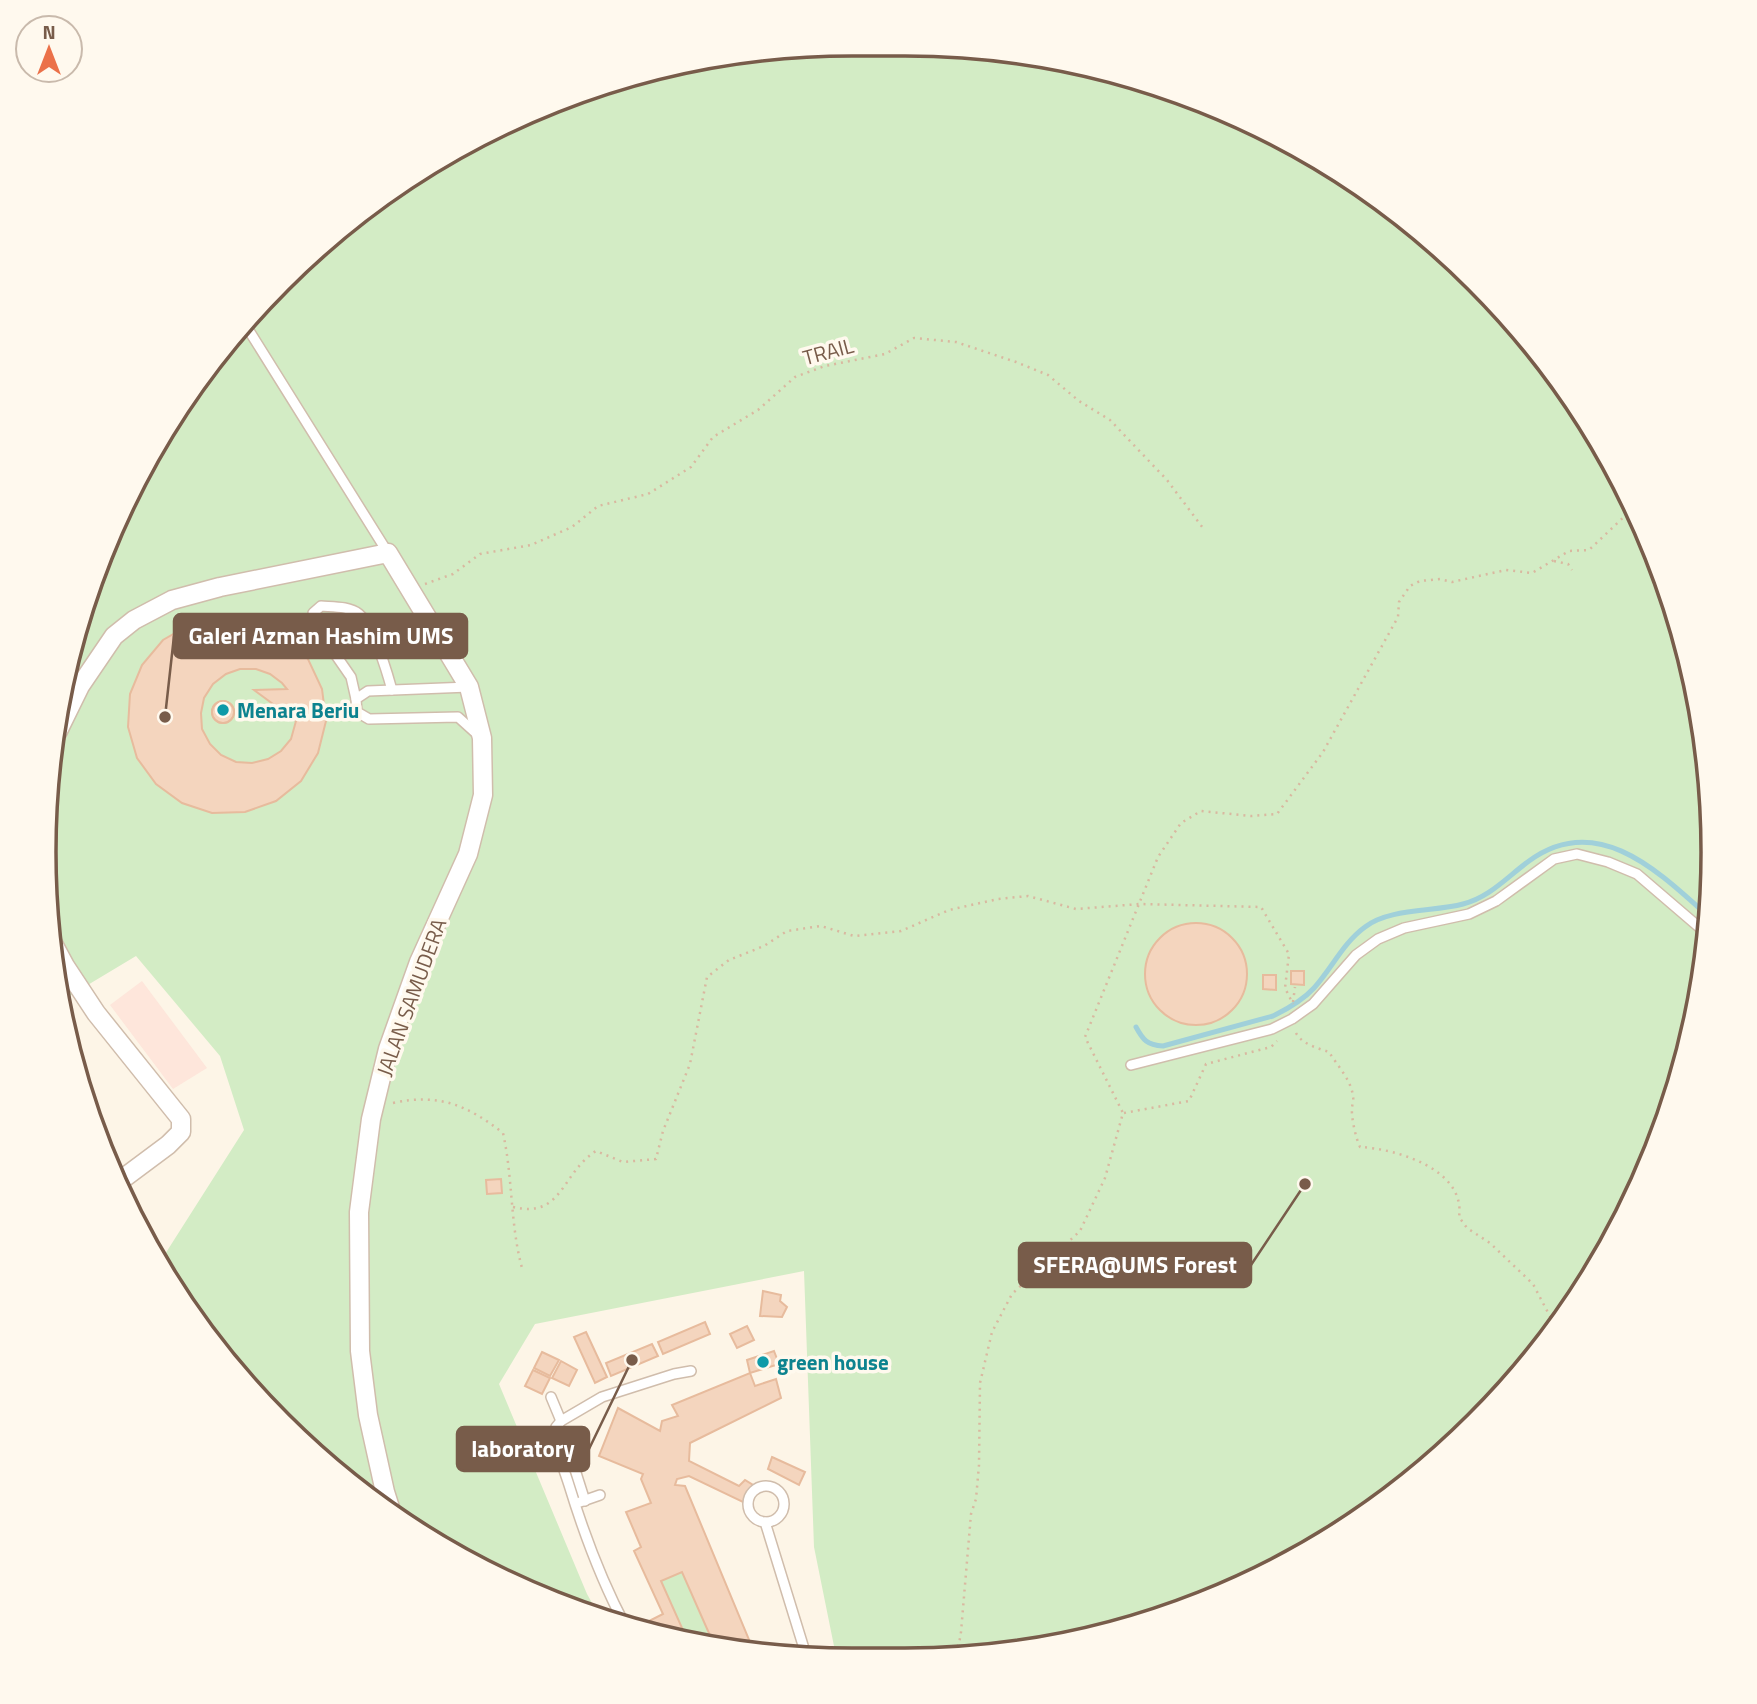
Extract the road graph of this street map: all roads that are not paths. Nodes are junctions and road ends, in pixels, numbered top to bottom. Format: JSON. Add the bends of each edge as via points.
{"nodes":[{"id":1,"x":250,"y":332,"type":"edge"},
{"id":2,"x":388,"y":552,"type":"junction"},
{"id":3,"x":469,"y":687,"type":"junction"},
{"id":4,"x":392,"y":690,"type":"junction"},
{"id":5,"x":356,"y":699,"type":"junction"},
{"id":6,"x":69,"y":708,"type":"edge"},
{"id":7,"x":482,"y":738,"type":"junction"},
{"id":8,"x":1697,"y":925,"type":"edge"},
{"id":9,"x":64,"y":965,"type":"edge"},
{"id":10,"x":1131,"y":1065,"type":"dead end"},
{"id":11,"x":126,"y":1177,"type":"edge"},
{"id":12,"x":691,"y":1371,"type":"dead end"},
{"id":13,"x":551,"y":1397,"type":"dead end"},
{"id":14,"x":561,"y":1421,"type":"junction"},
{"id":15,"x":600,"y":1495,"type":"dead end"},
{"id":16,"x":387,"y":1498,"type":"edge"},
{"id":17,"x":580,"y":1502,"type":"junction"},
{"id":18,"x":765,"y":1522,"type":"junction"},
{"id":19,"x":618,"y":1613,"type":"edge"},
{"id":20,"x":803,"y":1646,"type":"edge"}],
"edges":[{"from":1,"to":2,"type":"lane"},
{"from":2,"to":3,"type":"street","name":"JALAN SAMUDERA"},
{"from":2,"to":6,"type":"street","via":[[172,600],[114,636]]},
{"from":3,"to":4,"type":"lane"},
{"from":3,"to":7,"type":"street","name":"JALAN SAMUDERA"},
{"from":4,"to":5,"type":"lane","via":[[368,691]]},
{"from":4,"to":5,"type":"lane","via":[[380,649],[360,614],[321,606],[313,613],[315,625],[351,677]]},
{"from":5,"to":7,"type":"lane","via":[[357,712],[369,719],[458,717]]},
{"from":7,"to":16,"type":"street","name":"JALAN SAMUDERA","via":[[483,795],[468,853],[419,962],[388,1049],[371,1119],[359,1212],[360,1351],[368,1415]]},
{"from":8,"to":10,"type":"lane","via":[[1637,874],[1577,854],[1554,859],[1496,901],[1469,914],[1404,928],[1378,939],[1356,955],[1313,1004],[1272,1029]]},
{"from":9,"to":11,"type":"street","via":[[96,1013],[181,1119],[181,1132]]},
{"from":12,"to":14,"type":"lane","via":[[602,1396]]},
{"from":13,"to":14,"type":"lane"},
{"from":14,"to":17,"type":"lane","via":[[555,1433],[570,1457]]},
{"from":15,"to":17,"type":"lane"},
{"from":17,"to":19,"type":"lane","via":[[592,1556]]},
{"from":18,"to":18,"type":"lane","via":[[754,1518],[747,1507],[754,1490],[766,1486],[781,1495],[783,1507],[777,1518]]},
{"from":18,"to":20,"type":"lane"}]}
